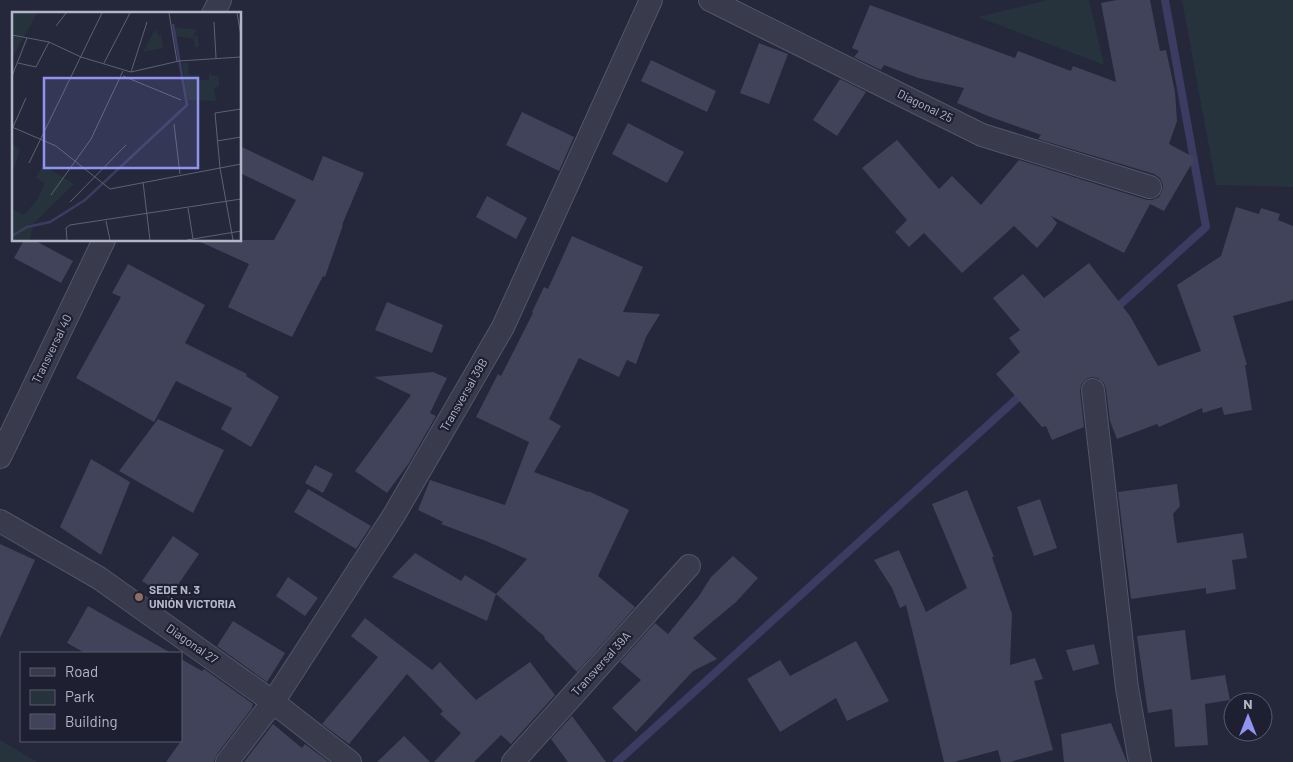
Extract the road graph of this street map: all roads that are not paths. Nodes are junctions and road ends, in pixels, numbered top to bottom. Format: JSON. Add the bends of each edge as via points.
{"nodes":[{"id":1,"x":220,"y":0,"type":"edge"},
{"id":2,"x":651,"y":0,"type":"edge"},
{"id":3,"x":710,"y":0,"type":"edge"},
{"id":4,"x":214,"y":12,"type":"edge"},
{"id":5,"x":1150,"y":187,"type":"dead end"},
{"id":6,"x":104,"y":241,"type":"edge"},
{"id":7,"x":1094,"y":390,"type":"dead end"},
{"id":8,"x":0,"y":457,"type":"edge"},
{"id":9,"x":0,"y":521,"type":"edge"},
{"id":10,"x":689,"y":566,"type":"dead end"},
{"id":11,"x":273,"y":702,"type":"junction"},
{"id":12,"x":227,"y":762,"type":"edge"},
{"id":13,"x":350,"y":762,"type":"edge"},
{"id":14,"x":513,"y":762,"type":"edge"},
{"id":15,"x":1140,"y":762,"type":"edge"}],
"edges":[{"from":1,"to":4,"type":"street"},
{"from":2,"to":11,"type":"street","name":"Transversal 39B","via":[[503,327],[394,515]]},
{"from":3,"to":5,"type":"street","name":"Diagonal 25","via":[[982,135]]},
{"from":6,"to":8,"type":"street","name":"Transversal 40"},
{"from":7,"to":15,"type":"street","via":[[1127,688]]},
{"from":9,"to":11,"type":"street","name":"Diagonal 27","via":[[99,578]]},
{"from":10,"to":14,"type":"street","name":"Transversal 39A"},
{"from":11,"to":12,"type":"street","name":"Transversal 39B"},
{"from":11,"to":13,"type":"street","name":"Diagonal 27"}]}
